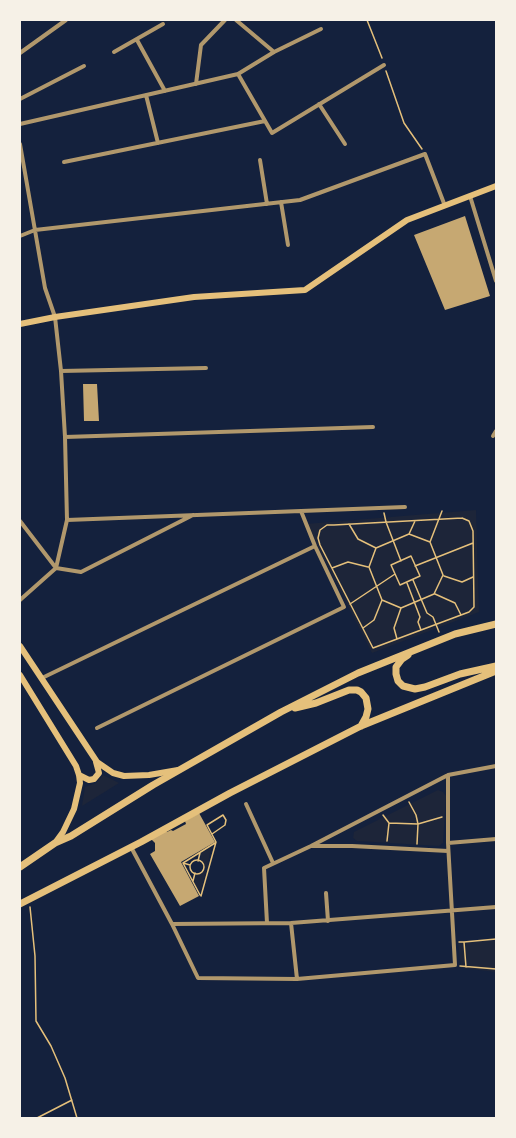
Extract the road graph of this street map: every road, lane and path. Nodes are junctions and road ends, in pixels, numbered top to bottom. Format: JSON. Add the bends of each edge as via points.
{"nodes":[{"id":1,"x":66,"y":20,"type":"edge"},
{"id":2,"x":225,"y":20,"type":"edge"},
{"id":3,"x":236,"y":20,"type":"edge"},
{"id":4,"x":367,"y":20,"type":"edge"},
{"id":5,"x":163,"y":24,"type":"dead end"},
{"id":6,"x":321,"y":29,"type":"dead end"},
{"id":7,"x":137,"y":40,"type":"junction"},
{"id":8,"x":114,"y":52,"type":"dead end"},
{"id":9,"x":274,"y":52,"type":"junction"},
{"id":10,"x":20,"y":53,"type":"edge"},
{"id":11,"x":384,"y":65,"type":"junction"},
{"id":12,"x":84,"y":66,"type":"dead end"},
{"id":13,"x":238,"y":74,"type":"junction"},
{"id":14,"x":196,"y":84,"type":"junction"},
{"id":15,"x":165,"y":91,"type":"junction"},
{"id":16,"x":146,"y":95,"type":"junction"},
{"id":17,"x":20,"y":99,"type":"edge"},
{"id":18,"x":319,"y":104,"type":"junction"},
{"id":19,"x":265,"y":121,"type":"junction"},
{"id":20,"x":20,"y":124,"type":"edge"},
{"id":21,"x":158,"y":143,"type":"junction"},
{"id":22,"x":20,"y":144,"type":"edge"},
{"id":23,"x":345,"y":144,"type":"dead end"},
{"id":24,"x":21,"y":150,"type":"edge"},
{"id":25,"x":425,"y":154,"type":"junction"},
{"id":26,"x":260,"y":160,"type":"dead end"},
{"id":27,"x":64,"y":162,"type":"dead end"},
{"id":28,"x":496,"y":186,"type":"edge"},
{"id":29,"x":470,"y":196,"type":"junction"},
{"id":30,"x":281,"y":202,"type":"junction"},
{"id":31,"x":267,"y":204,"type":"junction"},
{"id":32,"x":445,"y":206,"type":"junction"},
{"id":33,"x":35,"y":230,"type":"junction"},
{"id":34,"x":20,"y":236,"type":"edge"},
{"id":35,"x":288,"y":246,"type":"dead end"},
{"id":36,"x":496,"y":281,"type":"edge"},
{"id":37,"x":55,"y":317,"type":"junction"},
{"id":38,"x":20,"y":324,"type":"edge"},
{"id":39,"x":206,"y":368,"type":"dead end"},
{"id":40,"x":61,"y":370,"type":"junction"},
{"id":41,"x":373,"y":427,"type":"dead end"},
{"id":42,"x":496,"y":431,"type":"edge"},
{"id":43,"x":494,"y":436,"type":"dead end"},
{"id":44,"x":65,"y":437,"type":"junction"},
{"id":45,"x":405,"y":507,"type":"dead end"},
{"id":46,"x":384,"y":508,"type":"junction"},
{"id":47,"x":301,"y":511,"type":"junction"},
{"id":48,"x":442,"y":511,"type":"dead end"},
{"id":49,"x":194,"y":515,"type":"junction"},
{"id":50,"x":439,"y":519,"type":"junction"},
{"id":51,"x":67,"y":520,"type":"junction"},
{"id":52,"x":415,"y":520,"type":"junction"},
{"id":53,"x":20,"y":521,"type":"edge"},
{"id":54,"x":386,"y":522,"type":"junction"},
{"id":55,"x":349,"y":524,"type":"junction"},
{"id":56,"x":409,"y":534,"type":"junction"},
{"id":57,"x":393,"y":541,"type":"junction"},
{"id":58,"x":430,"y":542,"type":"junction"},
{"id":59,"x":473,"y":542,"type":"junction"},
{"id":60,"x":315,"y":546,"type":"junction"},
{"id":61,"x":376,"y":548,"type":"junction"},
{"id":62,"x":437,"y":558,"type":"junction"},
{"id":63,"x":401,"y":561,"type":"junction"},
{"id":64,"x":415,"y":566,"type":"junction"},
{"id":65,"x":369,"y":567,"type":"junction"},
{"id":66,"x":56,"y":568,"type":"junction"},
{"id":67,"x":332,"y":568,"type":"junction"},
{"id":68,"x":395,"y":574,"type":"junction"},
{"id":69,"x":443,"y":575,"type":"junction"},
{"id":70,"x":473,"y":577,"type":"junction"},
{"id":71,"x":413,"y":580,"type":"junction"},
{"id":72,"x":406,"y":582,"type":"junction"},
{"id":73,"x":377,"y":586,"type":"junction"},
{"id":74,"x":434,"y":594,"type":"junction"},
{"id":75,"x":20,"y":600,"type":"edge"},
{"id":76,"x":382,"y":600,"type":"junction"},
{"id":77,"x":421,"y":600,"type":"junction"},
{"id":78,"x":415,"y":603,"type":"junction"},
{"id":79,"x":350,"y":605,"type":"junction"},
{"id":80,"x":401,"y":608,"type":"junction"},
{"id":81,"x":461,"y":615,"type":"junction"},
{"id":82,"x":496,"y":624,"type":"edge"},
{"id":83,"x":435,"y":625,"type":"junction"},
{"id":84,"x":363,"y":628,"type":"junction"},
{"id":85,"x":421,"y":630,"type":"junction"},
{"id":86,"x":397,"y":639,"type":"junction"},
{"id":87,"x":442,"y":640,"type":"junction"},
{"id":88,"x":20,"y":646,"type":"edge"},
{"id":89,"x":424,"y":646,"type":"junction"},
{"id":90,"x":496,"y":666,"type":"edge"},
{"id":91,"x":496,"y":671,"type":"edge"},
{"id":92,"x":20,"y":675,"type":"edge"},
{"id":93,"x":42,"y":678,"type":"junction"},
{"id":94,"x":281,"y":712,"type":"junction"},
{"id":95,"x":361,"y":726,"type":"junction"},
{"id":96,"x":97,"y":728,"type":"dead end"},
{"id":97,"x":96,"y":760,"type":"junction"},
{"id":98,"x":496,"y":766,"type":"edge"},
{"id":99,"x":181,"y":769,"type":"junction"},
{"id":100,"x":79,"y":775,"type":"junction"},
{"id":101,"x":448,"y":775,"type":"junction"},
{"id":102,"x":406,"y":797,"type":"junction"},
{"id":103,"x":246,"y":804,"type":"dead end"},
{"id":104,"x":380,"y":810,"type":"junction"},
{"id":105,"x":448,"y":816,"type":"junction"},
{"id":106,"x":389,"y":823,"type":"junction"},
{"id":107,"x":418,"y":824,"type":"junction"},
{"id":108,"x":212,"y":834,"type":"junction"},
{"id":109,"x":496,"y":839,"type":"edge"},
{"id":110,"x":216,"y":842,"type":"junction"},
{"id":111,"x":55,"y":843,"type":"junction"},
{"id":112,"x":448,"y":843,"type":"junction"},
{"id":113,"x":311,"y":846,"type":"junction"},
{"id":114,"x":131,"y":847,"type":"junction"},
{"id":115,"x":387,"y":848,"type":"junction"},
{"id":116,"x":417,"y":850,"type":"junction"},
{"id":117,"x":448,"y":851,"type":"junction"},
{"id":118,"x":200,"y":853,"type":"junction"},
{"id":119,"x":198,"y":861,"type":"junction"},
{"id":120,"x":183,"y":863,"type":"junction"},
{"id":121,"x":273,"y":863,"type":"junction"},
{"id":122,"x":190,"y":865,"type":"junction"},
{"id":123,"x":20,"y":867,"type":"edge"},
{"id":124,"x":203,"y":868,"type":"junction"},
{"id":125,"x":208,"y":870,"type":"junction"},
{"id":126,"x":195,"y":873,"type":"junction"},
{"id":127,"x":193,"y":881,"type":"junction"},
{"id":128,"x":326,"y":893,"type":"dead end"},
{"id":129,"x":29,"y":899,"type":"junction"},
{"id":130,"x":20,"y":904,"type":"edge"},
{"id":131,"x":496,"y":907,"type":"edge"},
{"id":132,"x":452,"y":911,"type":"junction"},
{"id":133,"x":328,"y":920,"type":"junction"},
{"id":134,"x":267,"y":923,"type":"junction"},
{"id":135,"x":291,"y":923,"type":"junction"},
{"id":136,"x":172,"y":924,"type":"junction"},
{"id":137,"x":496,"y":939,"type":"edge"},
{"id":138,"x":464,"y":942,"type":"junction"},
{"id":139,"x":454,"y":943,"type":"junction"},
{"id":140,"x":455,"y":965,"type":"junction"},
{"id":141,"x":466,"y":967,"type":"junction"},
{"id":142,"x":496,"y":969,"type":"edge"},
{"id":143,"x":297,"y":979,"type":"junction"},
{"id":144,"x":72,"y":1100,"type":"junction"},
{"id":145,"x":37,"y":1118,"type":"edge"},
{"id":146,"x":77,"y":1118,"type":"edge"}],
"edges":[{"from":1,"to":10,"type":"street"},
{"from":2,"to":14,"type":"street","via":[[201,45]]},
{"from":3,"to":9,"type":"street"},
{"from":4,"to":11,"type":"path"},
{"from":5,"to":7,"type":"street"},
{"from":6,"to":9,"type":"street"},
{"from":7,"to":8,"type":"street"},
{"from":7,"to":15,"type":"street"},
{"from":9,"to":13,"type":"street"},
{"from":11,"to":18,"type":"street"},
{"from":11,"to":25,"type":"path","via":[[404,123]]},
{"from":12,"to":17,"type":"street"},
{"from":13,"to":14,"type":"street"},
{"from":13,"to":19,"type":"street"},
{"from":14,"to":15,"type":"street"},
{"from":15,"to":16,"type":"street"},
{"from":16,"to":20,"type":"street"},
{"from":16,"to":21,"type":"street"},
{"from":18,"to":19,"type":"street","via":[[272,133]]},
{"from":18,"to":23,"type":"street"},
{"from":19,"to":21,"type":"street"},
{"from":21,"to":27,"type":"street"},
{"from":22,"to":24,"type":"street"},
{"from":24,"to":33,"type":"street"},
{"from":25,"to":30,"type":"street","via":[[300,200]]},
{"from":25,"to":32,"type":"street"},
{"from":26,"to":31,"type":"street"},
{"from":28,"to":29,"type":"main road"},
{"from":29,"to":32,"type":"main road"},
{"from":29,"to":36,"type":"street"},
{"from":30,"to":31,"type":"street"},
{"from":30,"to":35,"type":"street"},
{"from":31,"to":33,"type":"street"},
{"from":32,"to":37,"type":"main road","via":[[407,220],[305,290],[194,297]]},
{"from":33,"to":34,"type":"street"},
{"from":33,"to":37,"type":"street","via":[[45,288]]},
{"from":37,"to":38,"type":"main road"},
{"from":37,"to":40,"type":"street"},
{"from":39,"to":40,"type":"street"},
{"from":40,"to":44,"type":"street"},
{"from":41,"to":44,"type":"street"},
{"from":42,"to":43,"type":"street"},
{"from":44,"to":51,"type":"street"},
{"from":45,"to":46,"type":"street"},
{"from":46,"to":47,"type":"street"},
{"from":46,"to":54,"type":"path"},
{"from":47,"to":49,"type":"street"},
{"from":47,"to":60,"type":"street"},
{"from":48,"to":50,"type":"path"},
{"from":49,"to":51,"type":"street"},
{"from":49,"to":66,"type":"street","via":[[81,572]]},
{"from":50,"to":52,"type":"path"},
{"from":50,"to":58,"type":"path"},
{"from":50,"to":59,"type":"path","via":[[462,518],[469,522],[473,531]]},
{"from":51,"to":66,"type":"street"},
{"from":52,"to":54,"type":"path"},
{"from":52,"to":56,"type":"path"},
{"from":53,"to":66,"type":"street"},
{"from":54,"to":55,"type":"path"},
{"from":54,"to":57,"type":"path"},
{"from":55,"to":61,"type":"path","via":[[358,539]]},
{"from":55,"to":67,"type":"path","via":[[327,525],[318,534],[320,545]]},
{"from":56,"to":57,"type":"path"},
{"from":56,"to":58,"type":"path"},
{"from":57,"to":61,"type":"path"},
{"from":57,"to":63,"type":"path"},
{"from":58,"to":62,"type":"path"},
{"from":59,"to":62,"type":"path"},
{"from":59,"to":70,"type":"path"},
{"from":60,"to":93,"type":"street"},
{"from":60,"to":96,"type":"street","via":[[344,608]]},
{"from":61,"to":65,"type":"path"},
{"from":62,"to":64,"type":"path"},
{"from":62,"to":69,"type":"path"},
{"from":63,"to":64,"type":"path","via":[[411,556]]},
{"from":63,"to":68,"type":"path","via":[[391,565]]},
{"from":64,"to":71,"type":"path","via":[[420,576]]},
{"from":65,"to":67,"type":"path","via":[[348,562]]},
{"from":65,"to":73,"type":"path"},
{"from":66,"to":75,"type":"street"},
{"from":67,"to":79,"type":"path"},
{"from":68,"to":72,"type":"path","via":[[400,585]]},
{"from":68,"to":73,"type":"path"},
{"from":69,"to":70,"type":"path","via":[[462,582]]},
{"from":69,"to":74,"type":"path"},
{"from":70,"to":81,"type":"path","via":[[474,607]]},
{"from":71,"to":72,"type":"path"},
{"from":71,"to":77,"type":"path"},
{"from":72,"to":78,"type":"path"},
{"from":73,"to":76,"type":"path"},
{"from":73,"to":79,"type":"path"},
{"from":74,"to":77,"type":"path"},
{"from":74,"to":81,"type":"path","via":[[456,603]]},
{"from":76,"to":80,"type":"path"},
{"from":76,"to":84,"type":"path","via":[[374,620]]},
{"from":77,"to":78,"type":"path"},
{"from":77,"to":83,"type":"path","via":[[427,613],[433,617]]},
{"from":78,"to":80,"type":"path"},
{"from":78,"to":85,"type":"path"},
{"from":79,"to":84,"type":"path"},
{"from":80,"to":86,"type":"path","via":[[394,628]]},
{"from":81,"to":83,"type":"path"},
{"from":82,"to":87,"type":"main road","via":[[455,634]]},
{"from":83,"to":85,"type":"path"},
{"from":83,"to":87,"type":"path"},
{"from":84,"to":86,"type":"path","via":[[373,648]]},
{"from":85,"to":86,"type":"path"},
{"from":87,"to":89,"type":"main road"},
{"from":88,"to":93,"type":"main road"},
{"from":89,"to":90,"type":"main road","via":[[402,659],[396,667],[398,681],[403,686],[415,689],[425,687],[460,674]]},
{"from":89,"to":94,"type":"main road","via":[[358,673]]},
{"from":91,"to":95,"type":"main road"},
{"from":92,"to":100,"type":"main road"},
{"from":93,"to":97,"type":"main road"},
{"from":94,"to":95,"type":"main road","via":[[316,703],[349,690],[357,690],[366,698],[368,709]]},
{"from":94,"to":99,"type":"main road"},
{"from":95,"to":114,"type":"main road"},
{"from":97,"to":99,"type":"main road","via":[[113,773],[124,776],[149,775]]},
{"from":97,"to":100,"type":"main road","via":[[99,770],[97,777],[89,780]]},
{"from":98,"to":101,"type":"street"},
{"from":99,"to":111,"type":"main road","via":[[71,836]]},
{"from":100,"to":111,"type":"main road","via":[[80,783],[74,810]]},
{"from":101,"to":102,"type":"street"},
{"from":101,"to":105,"type":"street"},
{"from":102,"to":104,"type":"street"},
{"from":102,"to":107,"type":"path"},
{"from":103,"to":121,"type":"street"},
{"from":104,"to":106,"type":"path"},
{"from":104,"to":113,"type":"street"},
{"from":105,"to":107,"type":"path"},
{"from":105,"to":112,"type":"street"},
{"from":106,"to":107,"type":"path"},
{"from":106,"to":115,"type":"path"},
{"from":107,"to":116,"type":"path"},
{"from":108,"to":108,"type":"path","via":[[207,825],[223,815],[225,825]]},
{"from":108,"to":110,"type":"path"},
{"from":109,"to":112,"type":"street"},
{"from":110,"to":118,"type":"path"},
{"from":110,"to":125,"type":"path"},
{"from":111,"to":123,"type":"main road"},
{"from":112,"to":117,"type":"street"},
{"from":113,"to":115,"type":"street"},
{"from":113,"to":121,"type":"street"},
{"from":114,"to":129,"type":"main road"},
{"from":114,"to":136,"type":"street"},
{"from":115,"to":116,"type":"street"},
{"from":116,"to":117,"type":"street"},
{"from":117,"to":132,"type":"street"},
{"from":118,"to":119,"type":"path"},
{"from":118,"to":120,"type":"path"},
{"from":119,"to":122,"type":"path","via":[[193,861]]},
{"from":119,"to":124,"type":"path","via":[[203,864]]},
{"from":120,"to":122,"type":"path"},
{"from":120,"to":127,"type":"path"},
{"from":121,"to":134,"type":"street","via":[[264,868]]},
{"from":122,"to":126,"type":"path","via":[[191,871]]},
{"from":124,"to":125,"type":"path"},
{"from":124,"to":126,"type":"path","via":[[201,872]]},
{"from":125,"to":127,"type":"path","via":[[201,896]]},
{"from":126,"to":127,"type":"path"},
{"from":128,"to":133,"type":"street"},
{"from":129,"to":130,"type":"main road"},
{"from":129,"to":144,"type":"path","via":[[35,956],[36,1021],[65,1078]]},
{"from":131,"to":132,"type":"street"},
{"from":132,"to":133,"type":"street"},
{"from":132,"to":139,"type":"street"},
{"from":133,"to":135,"type":"street"},
{"from":134,"to":135,"type":"street"},
{"from":134,"to":136,"type":"street"},
{"from":135,"to":143,"type":"street"},
{"from":136,"to":143,"type":"street","via":[[198,978]]},
{"from":137,"to":138,"type":"path"},
{"from":138,"to":139,"type":"path"},
{"from":138,"to":141,"type":"path"},
{"from":139,"to":140,"type":"street"},
{"from":140,"to":141,"type":"path"},
{"from":140,"to":143,"type":"street"},
{"from":141,"to":142,"type":"path"},
{"from":144,"to":145,"type":"path"},
{"from":144,"to":146,"type":"path"}]}
